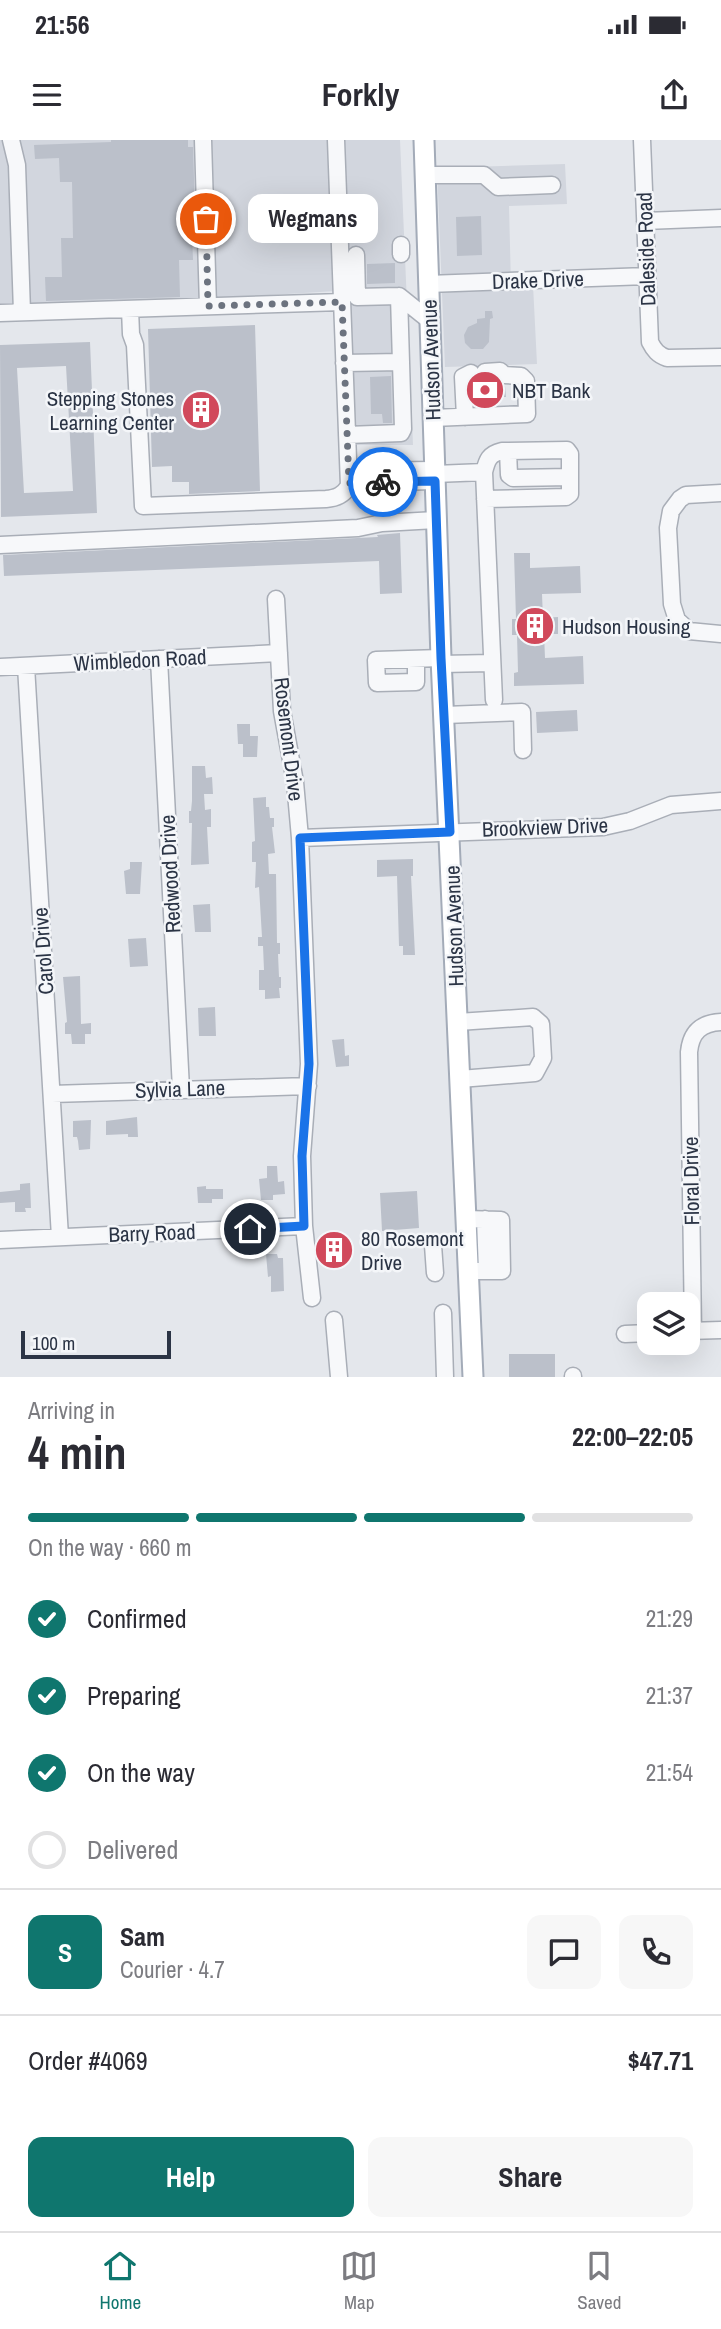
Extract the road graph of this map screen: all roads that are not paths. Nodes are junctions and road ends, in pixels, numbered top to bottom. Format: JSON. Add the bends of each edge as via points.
{"nodes":[{"id":1,"x":11,"y":140,"type":"edge"},
{"id":2,"x":203,"y":140,"type":"edge"},
{"id":3,"x":336,"y":140,"type":"edge"},
{"id":4,"x":424,"y":140,"type":"edge"},
{"id":5,"x":642,"y":140,"type":"edge"},
{"id":6,"x":425,"y":175,"type":"junction"},
{"id":7,"x":552,"y":185,"type":"dead end"},
{"id":8,"x":721,"y":218,"type":"edge"},
{"id":9,"x":645,"y":221,"type":"junction"},
{"id":10,"x":356,"y":255,"type":"dead end"},
{"id":11,"x":648,"y":276,"type":"junction"},
{"id":12,"x":428,"y":284,"type":"junction"},
{"id":13,"x":399,"y":296,"type":"junction"},
{"id":14,"x":342,"y":302,"type":"junction"},
{"id":15,"x":208,"y":306,"type":"junction"},
{"id":16,"x":130,"y":309,"type":"junction"},
{"id":17,"x":22,"y":312,"type":"junction"},
{"id":18,"x":0,"y":313,"type":"edge"},
{"id":19,"x":429,"y":320,"type":"junction"},
{"id":20,"x":721,"y":357,"type":"edge"},
{"id":21,"x":401,"y":362,"type":"junction"},
{"id":22,"x":344,"y":363,"type":"junction"},
{"id":23,"x":465,"y":417,"type":"junction"},
{"id":24,"x":433,"y":418,"type":"junction"},
{"id":25,"x":347,"y":435,"type":"junction"},
{"id":26,"x":508,"y":451,"type":"junction"},
{"id":27,"x":484,"y":472,"type":"junction"},
{"id":28,"x":435,"y":475,"type":"junction"},
{"id":29,"x":349,"y":477,"type":"junction"},
{"id":30,"x":570,"y":477,"type":"junction"},
{"id":31,"x":721,"y":493,"type":"edge"},
{"id":32,"x":485,"y":499,"type":"junction"},
{"id":33,"x":436,"y":520,"type":"junction"},
{"id":34,"x":0,"y":545,"type":"edge"},
{"id":35,"x":276,"y":599,"type":"dead end"},
{"id":36,"x":721,"y":634,"type":"edge"},
{"id":37,"x":279,"y":653,"type":"junction"},
{"id":38,"x":159,"y":659,"type":"junction"},
{"id":39,"x":416,"y":659,"type":"dead end"},
{"id":40,"x":441,"y":661,"type":"junction"},
{"id":41,"x":492,"y":663,"type":"junction"},
{"id":42,"x":26,"y":666,"type":"junction"},
{"id":43,"x":0,"y":667,"type":"edge"},
{"id":44,"x":494,"y":699,"type":"dead end"},
{"id":45,"x":445,"y":715,"type":"junction"},
{"id":46,"x":523,"y":750,"type":"dead end"},
{"id":47,"x":721,"y":801,"type":"edge"},
{"id":48,"x":450,"y":832,"type":"junction"},
{"id":49,"x":300,"y":838,"type":"junction"},
{"id":50,"x":458,"y":1022,"type":"junction"},
{"id":51,"x":721,"y":1022,"type":"edge"},
{"id":52,"x":460,"y":1079,"type":"junction"},
{"id":53,"x":308,"y":1086,"type":"junction"},
{"id":54,"x":181,"y":1089,"type":"junction"},
{"id":55,"x":52,"y":1094,"type":"junction"},
{"id":56,"x":491,"y":1220,"type":"junction"},
{"id":57,"x":304,"y":1226,"type":"junction"},
{"id":58,"x":61,"y":1237,"type":"junction"},
{"id":59,"x":0,"y":1240,"type":"edge"},
{"id":60,"x":433,"y":1245,"type":"dead end"},
{"id":61,"x":494,"y":1271,"type":"junction"},
{"id":62,"x":435,"y":1273,"type":"dead end"},
{"id":63,"x":690,"y":1292,"type":"edge"},
{"id":64,"x":312,"y":1298,"type":"dead end"},
{"id":65,"x":443,"y":1314,"type":"dead end"},
{"id":66,"x":334,"y":1320,"type":"dead end"},
{"id":67,"x":721,"y":1330,"type":"edge"},
{"id":68,"x":700,"y":1331,"type":"edge"},
{"id":69,"x":625,"y":1334,"type":"dead end"},
{"id":70,"x":637,"y":1334,"type":"edge"},
{"id":71,"x":338,"y":1377,"type":"edge"},
{"id":72,"x":445,"y":1377,"type":"edge"},
{"id":73,"x":472,"y":1377,"type":"edge"}],
"edges":[{"from":1,"to":17,"type":"street","via":[[17,166]]},
{"from":2,"to":15,"type":"street"},
{"from":3,"to":14,"type":"street"},
{"from":4,"to":6,"type":"main road","name":"Hudson Avenue"},
{"from":5,"to":9,"type":"street","name":"Daleside Road"},
{"from":6,"to":7,"type":"street","via":[[484,175],[498,187]]},
{"from":6,"to":12,"type":"main road","name":"Hudson Avenue"},
{"from":8,"to":9,"type":"street"},
{"from":9,"to":11,"type":"street","name":"Daleside Road"},
{"from":10,"to":13,"type":"street","via":[[357,297]]},
{"from":11,"to":12,"type":"street","name":"Drake Drive"},
{"from":11,"to":20,"type":"street","name":"Daleside Road","via":[[650,342],[660,355]]},
{"from":12,"to":19,"type":"main road","name":"Hudson Avenue"},
{"from":13,"to":19,"type":"street"},
{"from":13,"to":21,"type":"street"},
{"from":14,"to":15,"type":"street"},
{"from":14,"to":22,"type":"street"},
{"from":15,"to":16,"type":"street"},
{"from":16,"to":17,"type":"street"},
{"from":16,"to":29,"type":"street","via":[[143,506],[336,498],[345,493]]},
{"from":17,"to":18,"type":"street"},
{"from":19,"to":24,"type":"main road","name":"Hudson Avenue"},
{"from":21,"to":22,"type":"street"},
{"from":21,"to":25,"type":"street","via":[[401,433]]},
{"from":22,"to":25,"type":"street"},
{"from":23,"to":23,"type":"street","via":[[463,377],[500,372],[526,381],[527,414]]},
{"from":23,"to":24,"type":"street"},
{"from":24,"to":28,"type":"main road","name":"Hudson Avenue"},
{"from":25,"to":29,"type":"street"},
{"from":26,"to":27,"type":"street","via":[[492,454]]},
{"from":26,"to":30,"type":"street","via":[[513,478]]},
{"from":26,"to":30,"type":"street","via":[[567,450]]},
{"from":27,"to":28,"type":"street"},
{"from":27,"to":32,"type":"street"},
{"from":28,"to":29,"type":"street"},
{"from":28,"to":33,"type":"main road","name":"Hudson Avenue"},
{"from":30,"to":32,"type":"street","via":[[566,497]]},
{"from":31,"to":36,"type":"street","via":[[686,495],[671,511],[668,528],[677,620],[689,631]]},
{"from":32,"to":41,"type":"street"},
{"from":33,"to":34,"type":"street","via":[[358,528]]},
{"from":33,"to":40,"type":"main road","name":"Hudson Avenue"},
{"from":35,"to":37,"type":"street","name":"Rosemont Drive"},
{"from":37,"to":38,"type":"street","name":"Wimbledon Road"},
{"from":37,"to":49,"type":"street","name":"Rosemont Drive","via":[[282,711]]},
{"from":38,"to":42,"type":"street","name":"Wimbledon Road"},
{"from":38,"to":54,"type":"street","name":"Redwood Drive"},
{"from":39,"to":40,"type":"street"},
{"from":40,"to":41,"type":"street"},
{"from":40,"to":45,"type":"main road","name":"Hudson Avenue"},
{"from":41,"to":44,"type":"street"},
{"from":42,"to":43,"type":"street","name":"Wimbledon Road"},
{"from":42,"to":55,"type":"street","name":"Carol Drive"},
{"from":45,"to":46,"type":"street","via":[[522,712]]},
{"from":45,"to":48,"type":"main road","name":"Hudson Avenue"},
{"from":47,"to":48,"type":"street","name":"Brookview Drive","via":[[671,805],[603,827]]},
{"from":48,"to":49,"type":"street","name":"Brookview Drive"},
{"from":48,"to":50,"type":"main road","name":"Hudson Avenue"},
{"from":49,"to":53,"type":"street","name":"Rosemont Drive"},
{"from":50,"to":52,"type":"main road","name":"Hudson Avenue"},
{"from":50,"to":52,"type":"street","via":[[533,1017],[541,1024],[543,1058],[535,1073]]},
{"from":51,"to":63,"type":"street","name":"Floral Drive","via":[[702,1026],[690,1042]]},
{"from":52,"to":56,"type":"main road","name":"Hudson Avenue"},
{"from":53,"to":54,"type":"street","name":"Sylvia Lane"},
{"from":53,"to":57,"type":"street","name":"Rosemont Drive","via":[[302,1156]]},
{"from":54,"to":55,"type":"street","name":"Sylvia Lane"},
{"from":55,"to":58,"type":"street","name":"Carol Drive"},
{"from":56,"to":61,"type":"main road","name":"Hudson Avenue"},
{"from":56,"to":61,"type":"street"},
{"from":57,"to":58,"type":"street","name":"Barry Road"},
{"from":57,"to":64,"type":"street","name":"Rosemont Drive"},
{"from":58,"to":59,"type":"street","name":"Barry Road"},
{"from":60,"to":62,"type":"street"},
{"from":61,"to":73,"type":"main road","name":"Hudson Avenue"},
{"from":65,"to":72,"type":"street"},
{"from":66,"to":71,"type":"street"},
{"from":67,"to":68,"type":"street"},
{"from":69,"to":70,"type":"street"}]}
